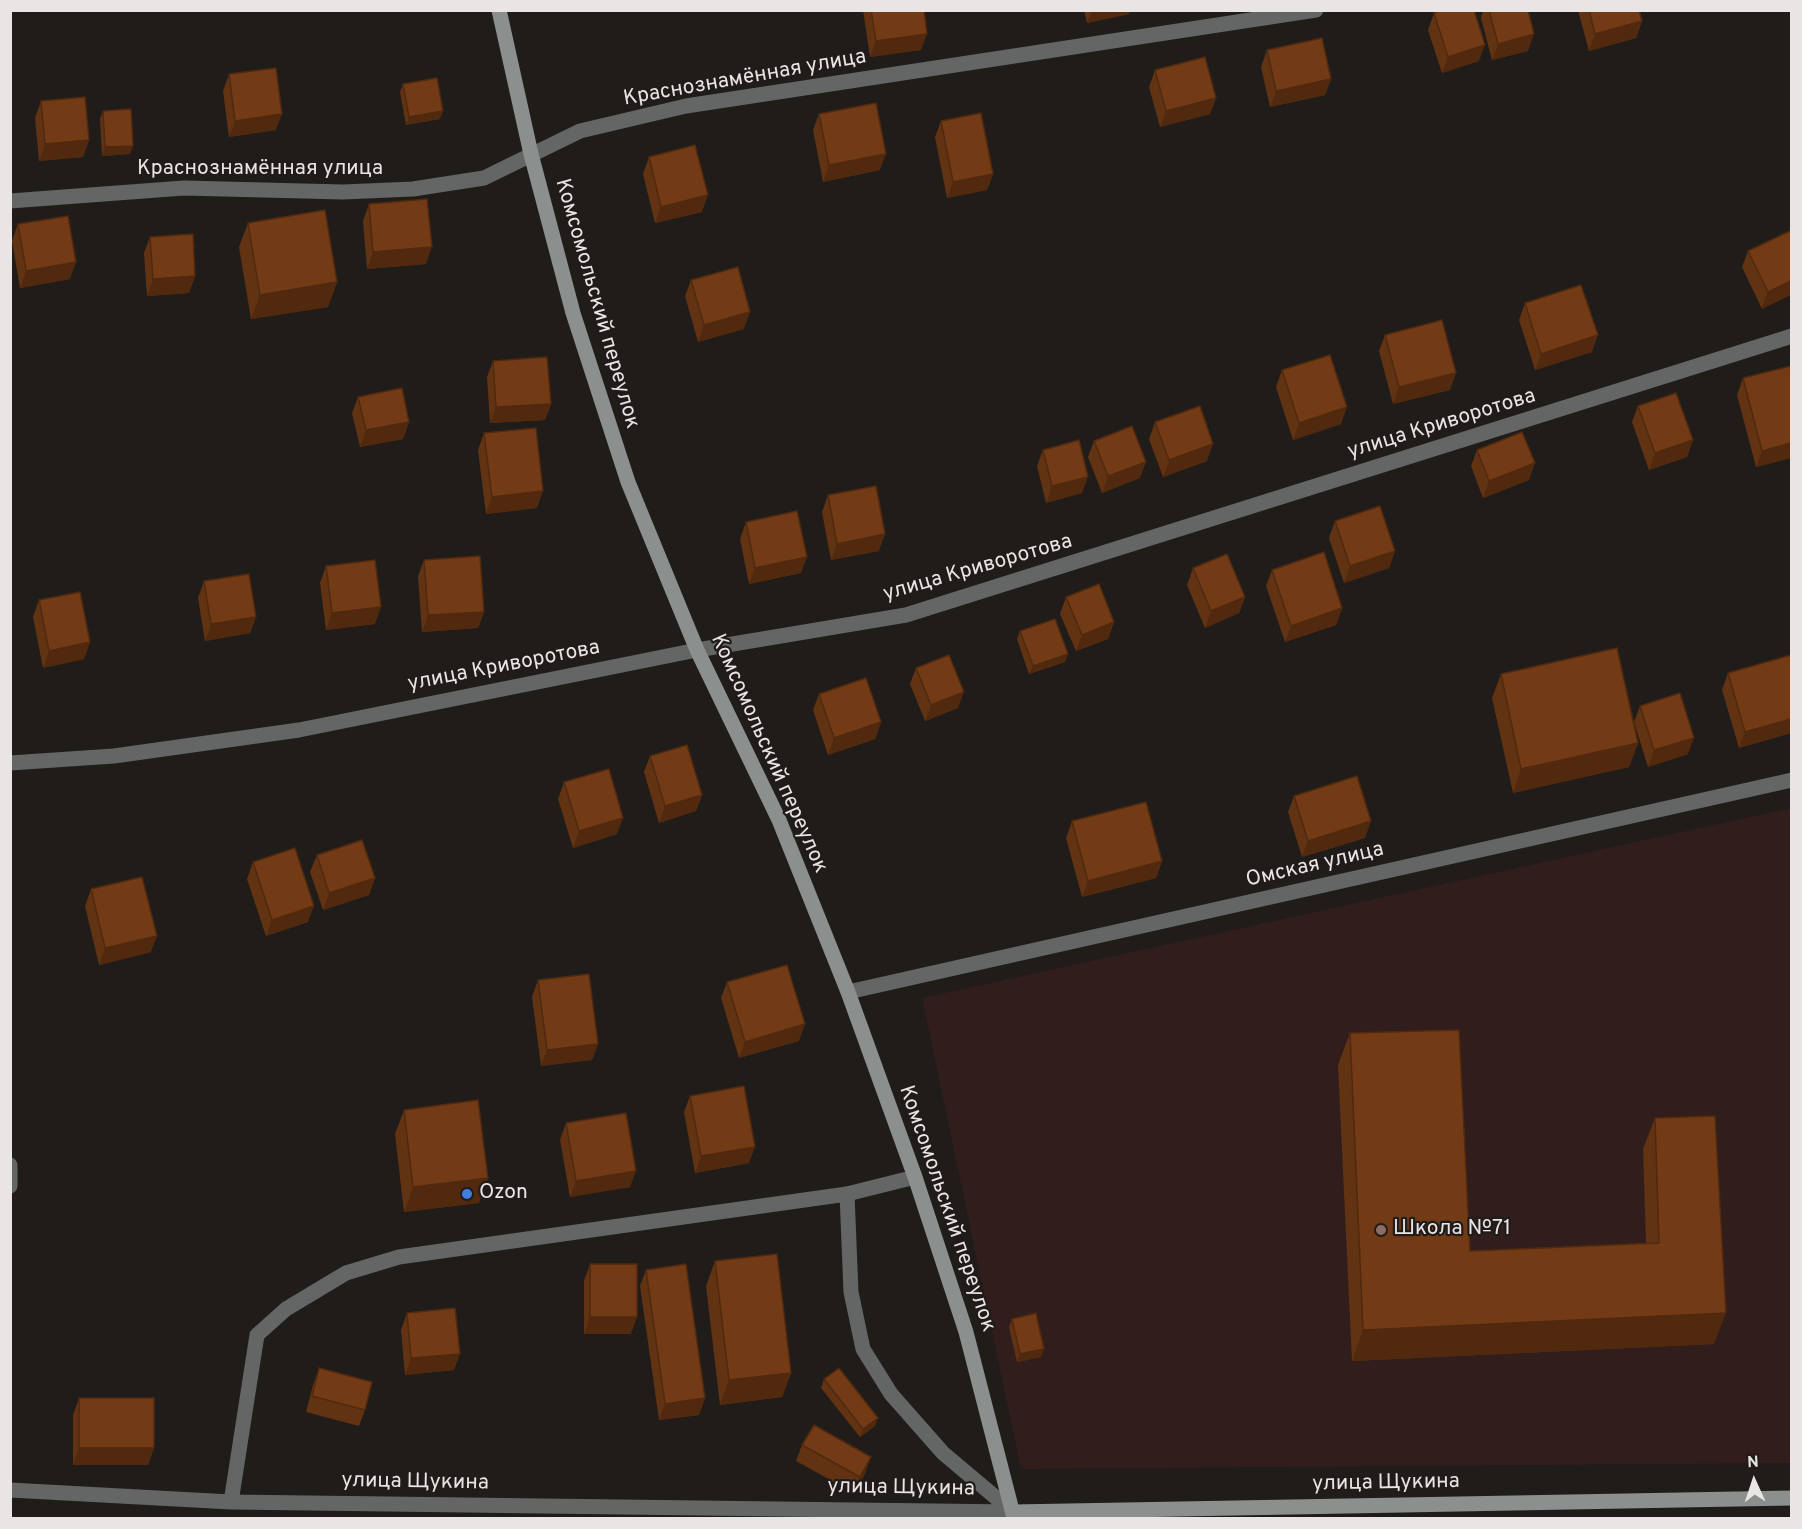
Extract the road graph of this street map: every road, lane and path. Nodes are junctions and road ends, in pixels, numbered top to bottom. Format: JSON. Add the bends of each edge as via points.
{"nodes":[{"id":1,"x":499,"y":10,"type":"edge"},
{"id":2,"x":1316,"y":10,"type":"edge"},
{"id":3,"x":531,"y":154,"type":"junction"},
{"id":4,"x":10,"y":201,"type":"edge"},
{"id":5,"x":1791,"y":336,"type":"edge"},
{"id":6,"x":697,"y":650,"type":"junction"},
{"id":7,"x":10,"y":763,"type":"edge"},
{"id":8,"x":1791,"y":780,"type":"edge"},
{"id":9,"x":848,"y":992,"type":"junction"},
{"id":10,"x":10,"y":1165,"type":"edge"},
{"id":11,"x":915,"y":1177,"type":"junction"},
{"id":12,"x":10,"y":1186,"type":"edge"},
{"id":13,"x":847,"y":1194,"type":"junction"},
{"id":14,"x":10,"y":1490,"type":"edge"},
{"id":15,"x":1791,"y":1498,"type":"edge"},
{"id":16,"x":231,"y":1502,"type":"junction"},
{"id":17,"x":1014,"y":1515,"type":"edge"}],
"edges":[{"from":1,"to":3,"type":"street","name":"Комсомольский переулок"},
{"from":2,"to":3,"type":"street","name":"Краснознамённая улица","via":[[686,106],[580,131]]},
{"from":3,"to":4,"type":"street","name":"Краснознамённая улица","via":[[484,178],[413,189],[343,192],[184,188]]},
{"from":3,"to":6,"type":"street","name":"Комсомольский переулок","via":[[573,313],[628,482]]},
{"from":5,"to":6,"type":"street","name":"улица Криворотова","via":[[906,615]]},
{"from":6,"to":7,"type":"street","name":"улица Криворотова","via":[[299,730],[114,756]]},
{"from":6,"to":9,"type":"street","name":"Комсомольский переулок","via":[[779,820]]},
{"from":8,"to":9,"type":"street","name":"Омская улица"},
{"from":9,"to":11,"type":"street","name":"Комсомольский переулок"},
{"from":10,"to":12,"type":"street"},
{"from":11,"to":13,"type":"street"},
{"from":11,"to":17,"type":"street","name":"Комсомольский переулок","via":[[966,1332]]},
{"from":13,"to":16,"type":"street","via":[[399,1257],[346,1273],[286,1309],[257,1335]]},
{"from":13,"to":17,"type":"street","via":[[851,1292],[863,1349],[891,1394],[944,1453]]},
{"from":14,"to":16,"type":"street","name":"улица Щукина"},
{"from":15,"to":17,"type":"street","name":"улица Щукина"},
{"from":16,"to":17,"type":"street","name":"улица Щукина"}]}
